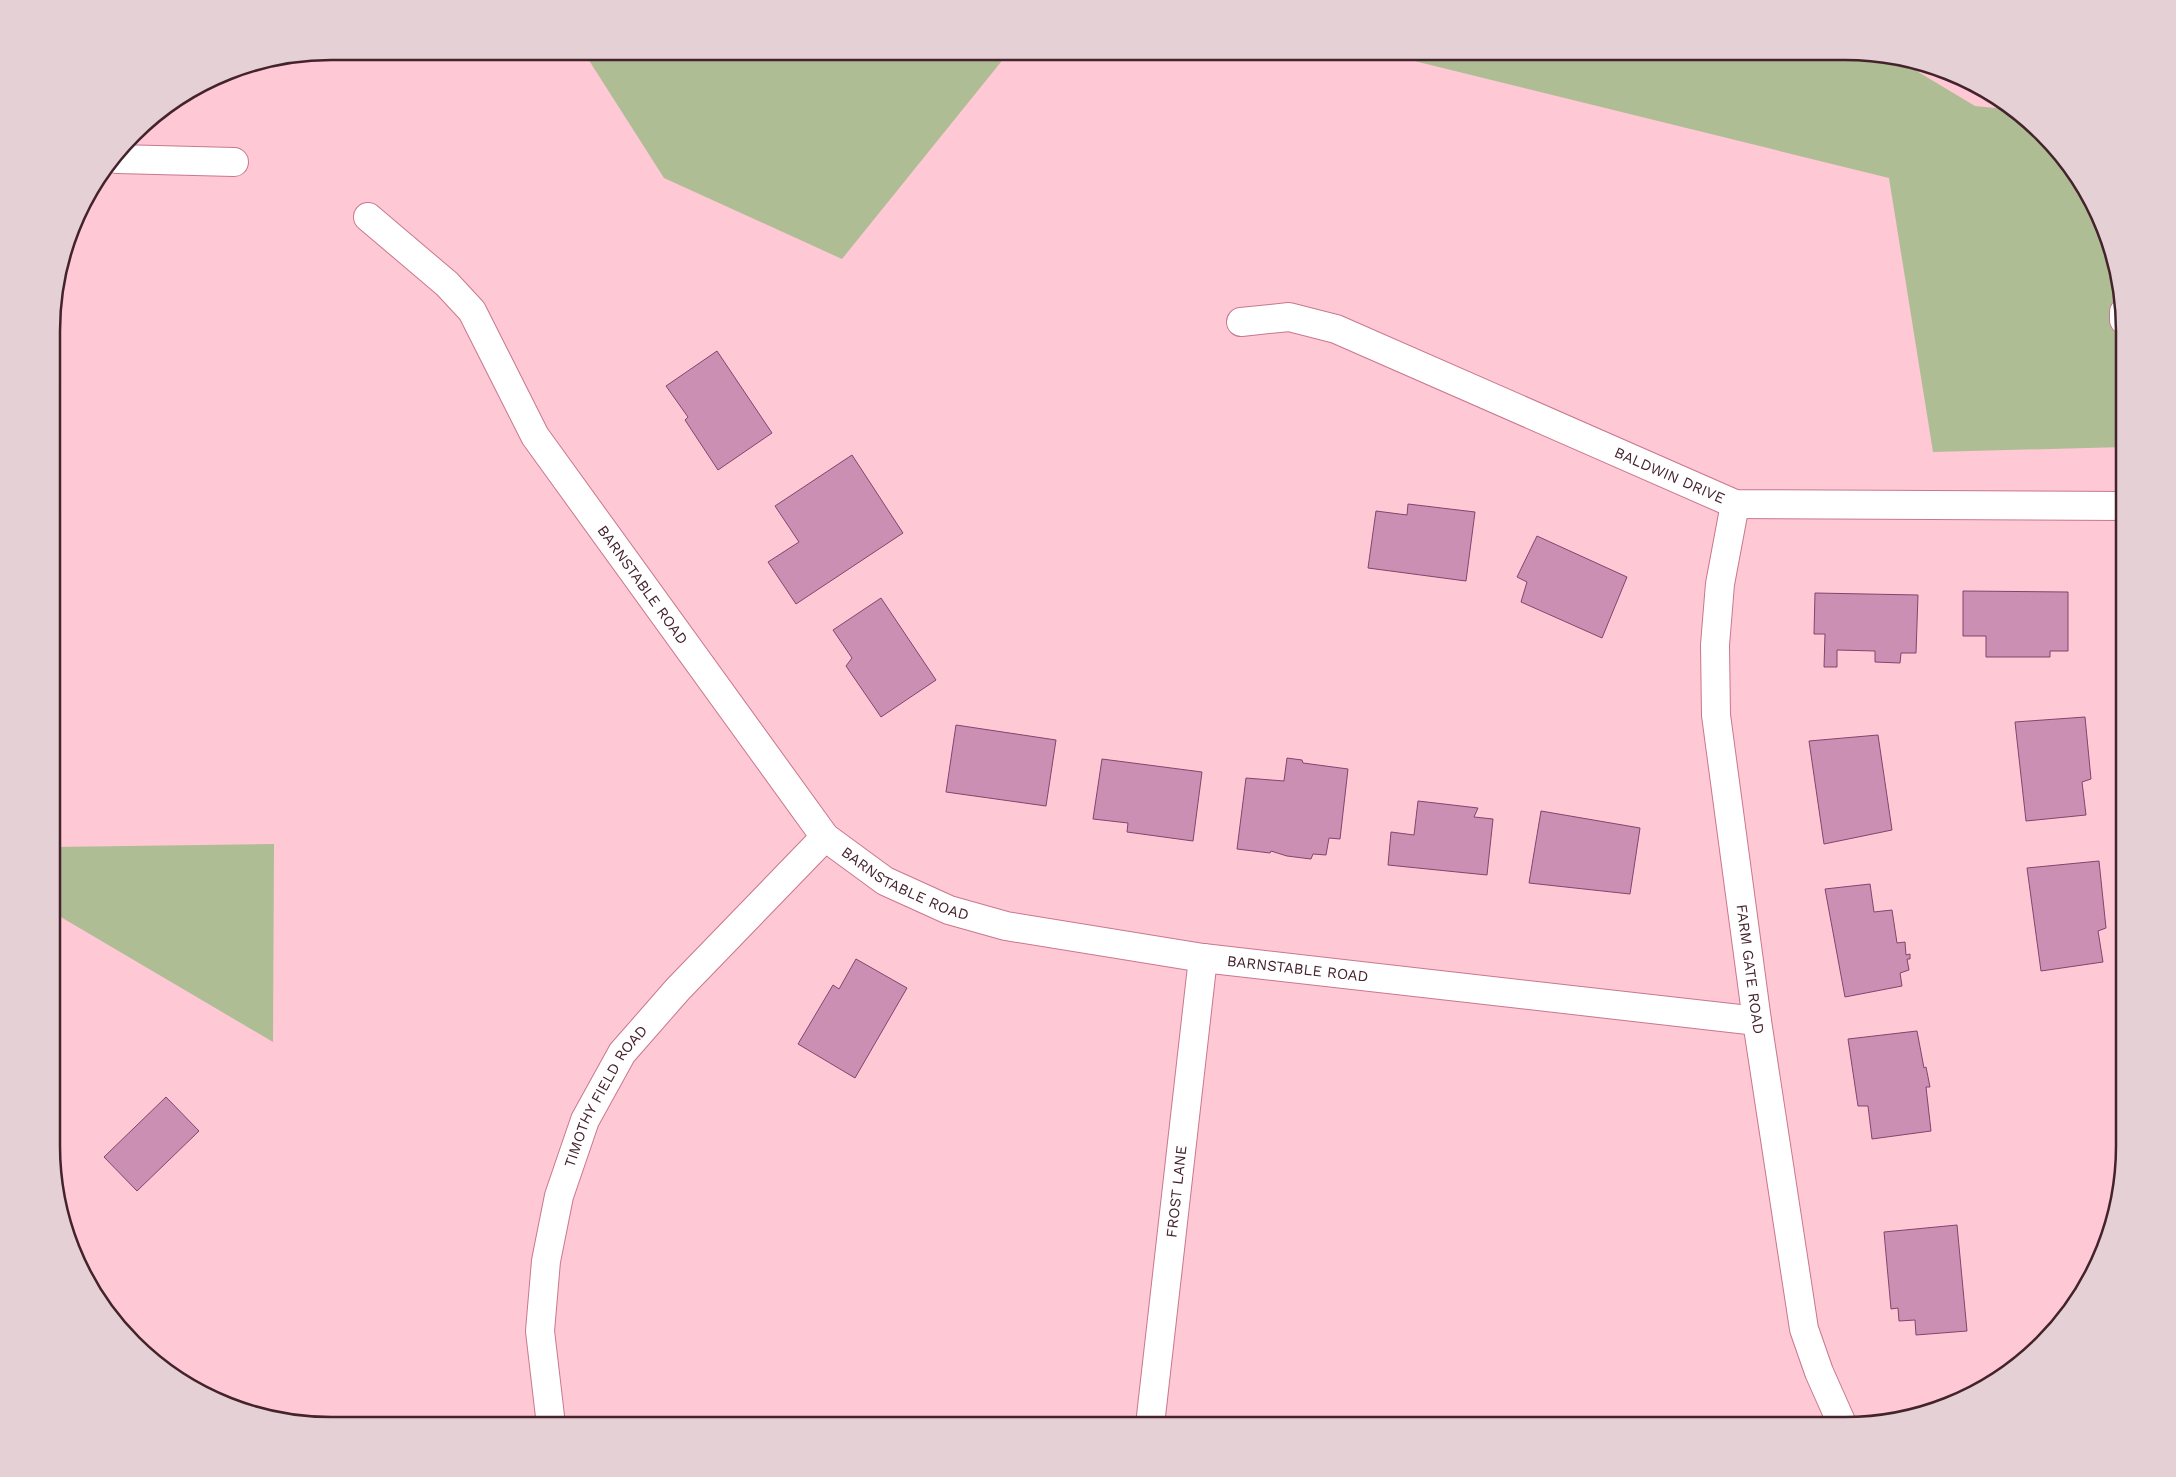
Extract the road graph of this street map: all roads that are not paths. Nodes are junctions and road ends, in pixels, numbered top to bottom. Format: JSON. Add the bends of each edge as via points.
{"nodes":[{"id":1,"x":121,"y":159,"type":"edge"},
{"id":2,"x":234,"y":162,"type":"dead end"},
{"id":3,"x":368,"y":217,"type":"dead end"},
{"id":4,"x":1241,"y":322,"type":"dead end"},
{"id":5,"x":1735,"y":504,"type":"junction"},
{"id":6,"x":2116,"y":506,"type":"edge"},
{"id":7,"x":825,"y":837,"type":"junction"},
{"id":8,"x":1203,"y":958,"type":"junction"},
{"id":9,"x":1757,"y":1021,"type":"junction"},
{"id":10,"x":550,"y":1417,"type":"edge"},
{"id":11,"x":1151,"y":1417,"type":"edge"},
{"id":12,"x":1839,"y":1417,"type":"edge"}],
"edges":[{"from":1,"to":2,"type":"street"},
{"from":3,"to":7,"type":"street","name":"BARNSTABLE ROAD","via":[[447,284],[472,311],[535,436]]},
{"from":4,"to":5,"type":"street","name":"BALDWIN DRIVE","via":[[1289,317],[1336,329]]},
{"from":5,"to":6,"type":"street","name":"BALDWIN DRIVE"},
{"from":5,"to":9,"type":"street","name":"FARM GATE ROAD","via":[[1720,584],[1715,645],[1716,715]]},
{"from":7,"to":8,"type":"street","name":"BARNSTABLE ROAD","via":[[885,881],[950,910],[1006,926]]},
{"from":7,"to":10,"type":"street","name":"TIMOTHY FIELD ROAD","via":[[678,989],[622,1053],[585,1120],[559,1196],[546,1261],[540,1331]]},
{"from":8,"to":9,"type":"street","name":"BARNSTABLE ROAD"},
{"from":8,"to":11,"type":"street","name":"FROST LANE"},
{"from":9,"to":12,"type":"street","name":"FARM GATE ROAD","via":[[1804,1329]]}]}
